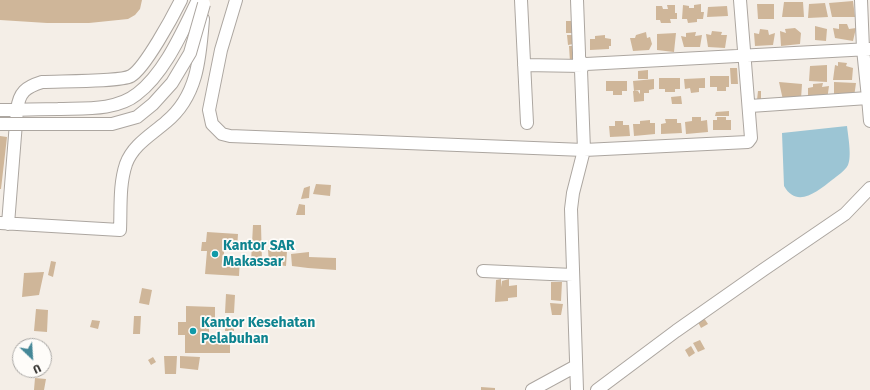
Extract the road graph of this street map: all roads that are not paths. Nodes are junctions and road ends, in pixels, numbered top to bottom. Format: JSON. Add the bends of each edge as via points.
{"nodes":[{"id":1,"x":181,"y":0,"type":"edge"},
{"id":2,"x":236,"y":0,"type":"edge"},
{"id":3,"x":521,"y":0,"type":"edge"},
{"id":4,"x":577,"y":0,"type":"edge"},
{"id":5,"x":740,"y":0,"type":"edge"},
{"id":6,"x":861,"y":0,"type":"edge"},
{"id":7,"x":202,"y":1,"type":"edge"},
{"id":8,"x":867,"y":49,"type":"edge"},
{"id":9,"x":746,"y":56,"type":"junction"},
{"id":10,"x":524,"y":65,"type":"junction"},
{"id":11,"x":583,"y":66,"type":"junction"},
{"id":12,"x":869,"y":98,"type":"edge"},
{"id":13,"x":750,"y":106,"type":"junction"},
{"id":14,"x":0,"y":110,"type":"edge"},
{"id":15,"x":17,"y":110,"type":"junction"},
{"id":16,"x":870,"y":122,"type":"edge"},
{"id":17,"x":527,"y":123,"type":"dead end"},
{"id":18,"x":0,"y":124,"type":"edge"},
{"id":19,"x":584,"y":150,"type":"junction"},
{"id":20,"x":870,"y":188,"type":"edge"},
{"id":21,"x":4,"y":224,"type":"edge"},
{"id":22,"x":483,"y":272,"type":"dead end"},
{"id":23,"x":573,"y":275,"type":"junction"},
{"id":24,"x":576,"y":366,"type":"junction"},
{"id":25,"x":532,"y":390,"type":"edge"},
{"id":26,"x":577,"y":390,"type":"edge"},
{"id":27,"x":597,"y":390,"type":"edge"}],
"edges":[{"from":1,"to":15,"type":"street","via":[[140,68],[130,76],[111,80],[42,82],[32,85],[22,92]]},
{"from":2,"to":19,"type":"street","via":[[221,50],[209,110],[212,124],[222,134],[253,138]]},
{"from":3,"to":10,"type":"street"},
{"from":4,"to":11,"type":"street","via":[[579,58]]},
{"from":5,"to":9,"type":"street"},
{"from":6,"to":8,"type":"street"},
{"from":7,"to":15,"type":"street","via":[[149,84],[137,95],[120,103],[100,107]]},
{"from":7,"to":18,"type":"street","bridge":true,"via":[[190,53],[172,83],[137,117],[112,124]]},
{"from":7,"to":21,"type":"street","via":[[200,61],[187,97],[167,121],[137,146],[127,163],[121,182],[120,230]]},
{"from":8,"to":9,"type":"street"},
{"from":8,"to":12,"type":"street"},
{"from":9,"to":11,"type":"street"},
{"from":9,"to":13,"type":"street"},
{"from":10,"to":11,"type":"street"},
{"from":10,"to":17,"type":"street"},
{"from":11,"to":19,"type":"street","via":[[581,70]]},
{"from":12,"to":13,"type":"street"},
{"from":12,"to":16,"type":"street"},
{"from":13,"to":19,"type":"street","via":[[751,138],[748,142]]},
{"from":14,"to":15,"type":"street"},
{"from":15,"to":21,"type":"street"},
{"from":19,"to":23,"type":"street","via":[[571,209]]},
{"from":20,"to":27,"type":"street","via":[[845,214],[756,274]]},
{"from":22,"to":23,"type":"street"},
{"from":23,"to":24,"type":"street"},
{"from":24,"to":25,"type":"street"},
{"from":24,"to":26,"type":"street"}]}
